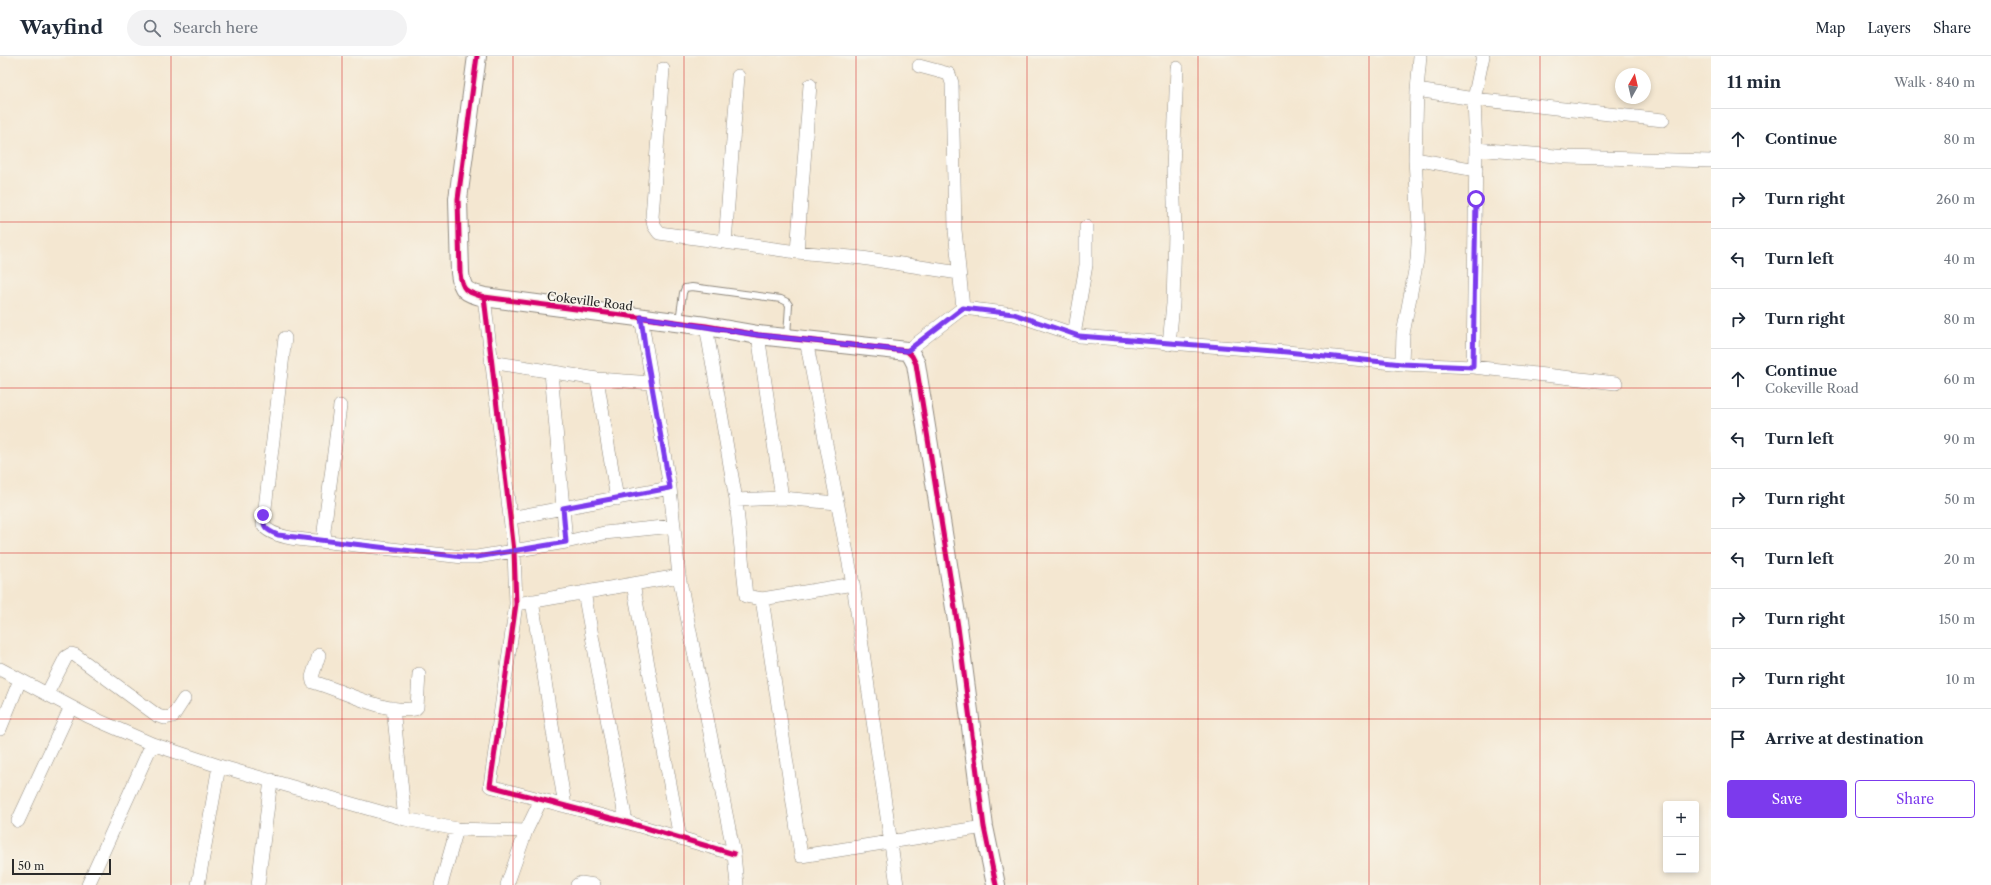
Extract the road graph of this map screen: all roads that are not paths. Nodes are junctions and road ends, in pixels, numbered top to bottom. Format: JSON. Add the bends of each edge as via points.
{"nodes":[{"id":1,"x":477,"y":56,"type":"edge"},
{"id":2,"x":1420,"y":56,"type":"edge"},
{"id":3,"x":1483,"y":56,"type":"edge"},
{"id":4,"x":919,"y":66,"type":"dead end"},
{"id":5,"x":1177,"y":68,"type":"dead end"},
{"id":6,"x":663,"y":69,"type":"dead end"},
{"id":7,"x":738,"y":76,"type":"dead end"},
{"id":8,"x":810,"y":85,"type":"dead end"},
{"id":9,"x":1417,"y":90,"type":"junction"},
{"id":10,"x":1474,"y":99,"type":"junction"},
{"id":11,"x":1663,"y":120,"type":"dead end"},
{"id":12,"x":1476,"y":149,"type":"junction"},
{"id":13,"x":1415,"y":159,"type":"junction"},
{"id":14,"x":1711,"y":161,"type":"edge"},
{"id":15,"x":1476,"y":170,"type":"junction"},
{"id":16,"x":1086,"y":227,"type":"dead end"},
{"id":17,"x":725,"y":242,"type":"junction"},
{"id":18,"x":797,"y":252,"type":"junction"},
{"id":19,"x":960,"y":273,"type":"junction"},
{"id":20,"x":476,"y":295,"type":"junction"},
{"id":21,"x":963,"y":308,"type":"junction"},
{"id":22,"x":641,"y":317,"type":"junction"},
{"id":23,"x":679,"y":322,"type":"junction"},
{"id":24,"x":706,"y":326,"type":"junction"},
{"id":25,"x":1074,"y":334,"type":"junction"},
{"id":26,"x":758,"y":335,"type":"junction"},
{"id":27,"x":286,"y":338,"type":"dead end"},
{"id":28,"x":787,"y":338,"type":"junction"},
{"id":29,"x":806,"y":340,"type":"junction"},
{"id":30,"x":1169,"y":344,"type":"junction"},
{"id":31,"x":907,"y":351,"type":"junction"},
{"id":32,"x":491,"y":362,"type":"junction"},
{"id":33,"x":1402,"y":364,"type":"junction"},
{"id":34,"x":1473,"y":367,"type":"junction"},
{"id":35,"x":550,"y":372,"type":"junction"},
{"id":36,"x":597,"y":379,"type":"junction"},
{"id":37,"x":652,"y":383,"type":"junction"},
{"id":38,"x":1616,"y":383,"type":"dead end"},
{"id":39,"x":340,"y":406,"type":"dead end"},
{"id":40,"x":670,"y":488,"type":"junction"},
{"id":41,"x":782,"y":498,"type":"junction"},
{"id":42,"x":617,"y":499,"type":"junction"},
{"id":43,"x":736,"y":500,"type":"junction"},
{"id":44,"x":837,"y":503,"type":"junction"},
{"id":45,"x":563,"y":508,"type":"junction"},
{"id":46,"x":510,"y":518,"type":"junction"},
{"id":47,"x":674,"y":526,"type":"junction"},
{"id":48,"x":329,"y":542,"type":"junction"},
{"id":49,"x":566,"y":542,"type":"junction"},
{"id":50,"x":514,"y":551,"type":"junction"},
{"id":51,"x":679,"y":576,"type":"junction"},
{"id":52,"x":633,"y":584,"type":"junction"},
{"id":53,"x":853,"y":584,"type":"junction"},
{"id":54,"x":584,"y":592,"type":"junction"},
{"id":55,"x":762,"y":598,"type":"junction"},
{"id":56,"x":532,"y":601,"type":"junction"},
{"id":57,"x":516,"y":604,"type":"junction"},
{"id":58,"x":319,"y":655,"type":"dead end"},
{"id":59,"x":0,"y":669,"type":"edge"},
{"id":60,"x":420,"y":674,"type":"dead end"},
{"id":61,"x":20,"y":680,"type":"junction"},
{"id":62,"x":47,"y":694,"type":"junction"},
{"id":63,"x":184,"y":699,"type":"dead end"},
{"id":64,"x":71,"y":707,"type":"junction"},
{"id":65,"x":393,"y":708,"type":"junction"},
{"id":66,"x":0,"y":729,"type":"edge"},
{"id":67,"x":152,"y":744,"type":"junction"},
{"id":68,"x":219,"y":766,"type":"junction"},
{"id":69,"x":270,"y":780,"type":"junction"},
{"id":70,"x":541,"y":800,"type":"junction"},
{"id":71,"x":565,"y":806,"type":"junction"},
{"id":72,"x":405,"y":819,"type":"junction"},
{"id":73,"x":18,"y":821,"type":"dead end"},
{"id":74,"x":626,"y":822,"type":"junction"},
{"id":75,"x":984,"y":827,"type":"junction"},
{"id":76,"x":458,"y":829,"type":"junction"},
{"id":77,"x":526,"y":831,"type":"junction"},
{"id":78,"x":680,"y":838,"type":"junction"},
{"id":79,"x":891,"y":843,"type":"junction"},
{"id":80,"x":734,"y":854,"type":"junction"},
{"id":81,"x":88,"y":885,"type":"edge"},
{"id":82,"x":198,"y":885,"type":"edge"},
{"id":83,"x":258,"y":885,"type":"edge"},
{"id":84,"x":441,"y":885,"type":"edge"},
{"id":85,"x":507,"y":885,"type":"edge"},
{"id":86,"x":577,"y":885,"type":"edge"},
{"id":87,"x":594,"y":885,"type":"edge"},
{"id":88,"x":736,"y":885,"type":"edge"},
{"id":89,"x":898,"y":885,"type":"edge"},
{"id":90,"x":996,"y":885,"type":"edge"}],
"edges":[{"from":1,"to":20,"type":"street","via":[[458,199],[461,285]]},
{"from":2,"to":9,"type":"street"},
{"from":3,"to":10,"type":"street"},
{"from":4,"to":19,"type":"street","via":[[950,74],[952,83],[955,230]]},
{"from":5,"to":30,"type":"street","via":[[1173,169],[1173,304]]},
{"from":6,"to":17,"type":"street","via":[[652,217],[654,226],[660,233]]},
{"from":7,"to":17,"type":"street"},
{"from":8,"to":18,"type":"street"},
{"from":9,"to":10,"type":"street"},
{"from":9,"to":13,"type":"street"},
{"from":10,"to":11,"type":"street"},
{"from":10,"to":12,"type":"street"},
{"from":12,"to":14,"type":"street","via":[[1567,157]]},
{"from":12,"to":15,"type":"street"},
{"from":13,"to":15,"type":"street"},
{"from":13,"to":33,"type":"street","via":[[1417,260],[1403,334]]},
{"from":15,"to":34,"type":"street"},
{"from":16,"to":25,"type":"street","via":[[1086,265]]},
{"from":17,"to":18,"type":"street"},
{"from":18,"to":19,"type":"street","via":[[862,258]]},
{"from":19,"to":21,"type":"street"},
{"from":20,"to":22,"type":"street","name":"Cokeville Road"},
{"from":20,"to":32,"type":"street"},
{"from":21,"to":25,"type":"street","via":[[1014,314]]},
{"from":21,"to":31,"type":"street"},
{"from":22,"to":23,"type":"street","name":"Cokeville Road"},
{"from":22,"to":37,"type":"street"},
{"from":23,"to":24,"type":"street","name":"Cokeville Road"},
{"from":23,"to":28,"type":"lane","via":[[685,288],[781,299],[789,305]]},
{"from":24,"to":26,"type":"street","name":"Cokeville Road"},
{"from":24,"to":43,"type":"street"},
{"from":25,"to":30,"type":"street"},
{"from":26,"to":28,"type":"street","name":"Cokeville Road"},
{"from":26,"to":41,"type":"street"},
{"from":27,"to":48,"type":"street","via":[[263,525],[278,535]]},
{"from":28,"to":29,"type":"street","name":"Cokeville Road"},
{"from":29,"to":31,"type":"street","name":"Cokeville Road"},
{"from":29,"to":44,"type":"street"},
{"from":30,"to":33,"type":"street","via":[[1287,352]]},
{"from":31,"to":75,"type":"street","via":[[916,364],[958,627]]},
{"from":32,"to":35,"type":"street"},
{"from":32,"to":46,"type":"street"},
{"from":33,"to":34,"type":"street"},
{"from":34,"to":38,"type":"street"},
{"from":35,"to":36,"type":"street"},
{"from":35,"to":45,"type":"street"},
{"from":36,"to":37,"type":"street"},
{"from":36,"to":42,"type":"street"},
{"from":37,"to":40,"type":"street"},
{"from":39,"to":48,"type":"street","via":[[324,531],[325,539]]},
{"from":40,"to":42,"type":"street"},
{"from":40,"to":47,"type":"street"},
{"from":41,"to":43,"type":"street"},
{"from":41,"to":44,"type":"street"},
{"from":42,"to":45,"type":"street"},
{"from":43,"to":55,"type":"street","via":[[746,596]]},
{"from":44,"to":53,"type":"street"},
{"from":45,"to":46,"type":"street"},
{"from":45,"to":49,"type":"street"},
{"from":46,"to":50,"type":"street"},
{"from":47,"to":49,"type":"street","via":[[604,533]]},
{"from":47,"to":51,"type":"street"},
{"from":48,"to":50,"type":"street","via":[[463,557]]},
{"from":49,"to":50,"type":"street"},
{"from":50,"to":57,"type":"street"},
{"from":51,"to":52,"type":"street"},
{"from":51,"to":80,"type":"street"},
{"from":52,"to":54,"type":"street"},
{"from":52,"to":78,"type":"street"},
{"from":53,"to":55,"type":"street"},
{"from":53,"to":79,"type":"street"},
{"from":54,"to":56,"type":"street"},
{"from":54,"to":74,"type":"street"},
{"from":55,"to":79,"type":"street","via":[[802,856]]},
{"from":56,"to":57,"type":"street"},
{"from":56,"to":71,"type":"street"},
{"from":57,"to":70,"type":"street","via":[[490,786]]},
{"from":58,"to":65,"type":"street","via":[[312,677],[313,682],[339,689],[352,698]]},
{"from":59,"to":61,"type":"street"},
{"from":60,"to":65,"type":"street","via":[[417,707],[410,710]]},
{"from":61,"to":62,"type":"street"},
{"from":61,"to":66,"type":"street"},
{"from":62,"to":63,"type":"street","via":[[66,657],[71,654],[158,716],[173,716]]},
{"from":62,"to":64,"type":"street"},
{"from":64,"to":67,"type":"street"},
{"from":64,"to":73,"type":"street"},
{"from":65,"to":72,"type":"street"},
{"from":67,"to":68,"type":"street"},
{"from":67,"to":81,"type":"street","via":[[108,836]]},
{"from":68,"to":69,"type":"street"},
{"from":68,"to":82,"type":"street"},
{"from":69,"to":72,"type":"street"},
{"from":69,"to":83,"type":"street"},
{"from":70,"to":71,"type":"street"},
{"from":70,"to":77,"type":"street"},
{"from":71,"to":74,"type":"street"},
{"from":72,"to":76,"type":"street"},
{"from":74,"to":78,"type":"street"},
{"from":75,"to":79,"type":"street"},
{"from":75,"to":90,"type":"street"},
{"from":76,"to":77,"type":"street"},
{"from":76,"to":84,"type":"street"},
{"from":77,"to":85,"type":"street"},
{"from":78,"to":80,"type":"street"},
{"from":79,"to":89,"type":"street"},
{"from":80,"to":88,"type":"street"},
{"from":86,"to":87,"type":"street"}]}
